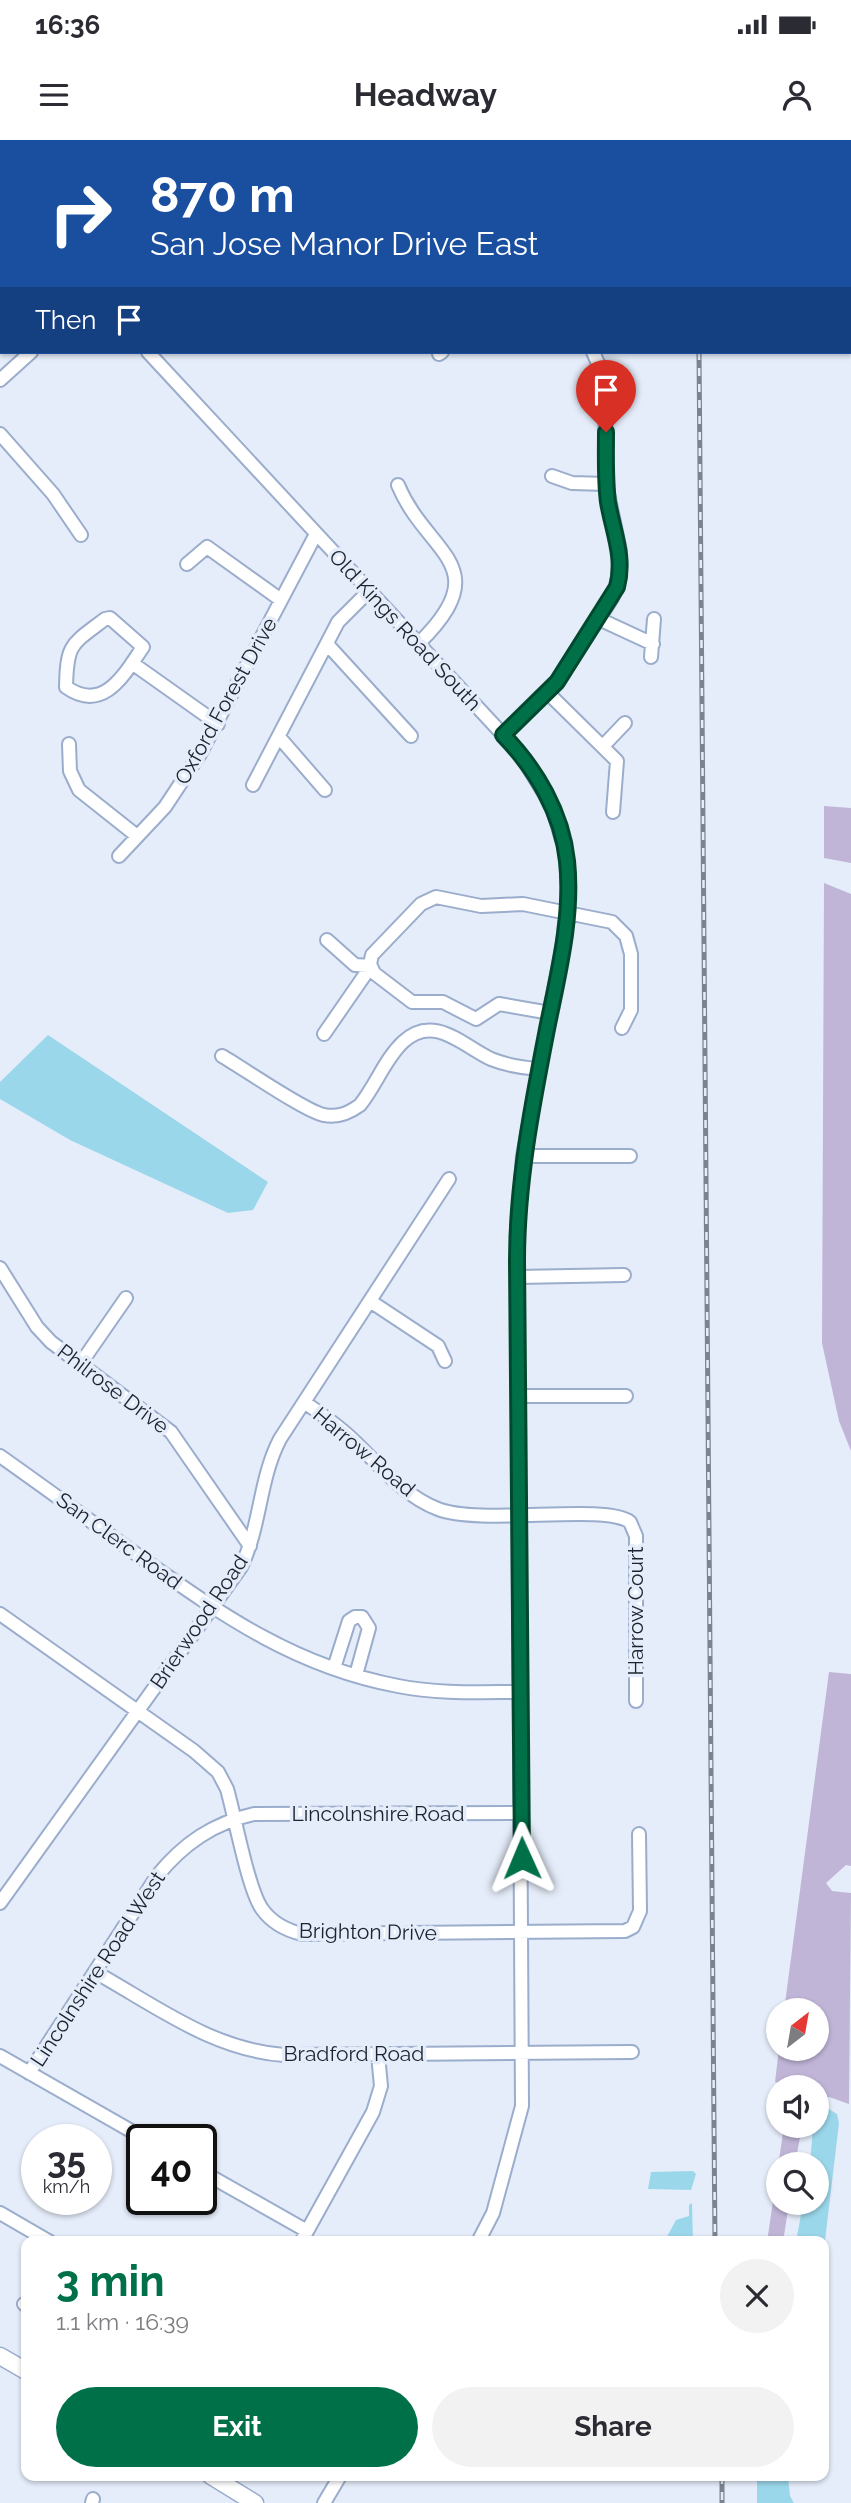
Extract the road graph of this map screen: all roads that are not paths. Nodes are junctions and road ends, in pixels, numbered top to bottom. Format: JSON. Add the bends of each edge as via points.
{"nodes":[{"id":1,"x":10,"y":354,"type":"edge"},
{"id":2,"x":29,"y":354,"type":"edge"},
{"id":3,"x":150,"y":354,"type":"edge"},
{"id":4,"x":594,"y":354,"type":"edge"},
{"id":5,"x":19,"y":363,"type":"junction"},
{"id":6,"x":0,"y":380,"type":"edge"},
{"id":7,"x":0,"y":434,"type":"edge"},
{"id":8,"x":552,"y":476,"type":"dead end"},
{"id":9,"x":606,"y":484,"type":"junction"},
{"id":10,"x":398,"y":485,"type":"dead end"},
{"id":11,"x":316,"y":534,"type":"junction"},
{"id":12,"x":81,"y":536,"type":"dead end"},
{"id":13,"x":187,"y":564,"type":"dead end"},
{"id":14,"x":369,"y":592,"type":"junction"},
{"id":15,"x":281,"y":600,"type":"junction"},
{"id":16,"x":598,"y":619,"type":"junction"},
{"id":17,"x":654,"y":619,"type":"dead end"},
{"id":18,"x":327,"y":644,"type":"junction"},
{"id":19,"x":418,"y":644,"type":"junction"},
{"id":20,"x":132,"y":663,"type":"junction"},
{"id":21,"x":548,"y":693,"type":"junction"},
{"id":22,"x":625,"y":723,"type":"dead end"},
{"id":23,"x":218,"y":724,"type":"junction"},
{"id":24,"x":503,"y":735,"type":"junction"},
{"id":25,"x":411,"y":736,"type":"dead end"},
{"id":26,"x":279,"y":737,"type":"junction"},
{"id":27,"x":69,"y":744,"type":"dead end"},
{"id":28,"x":604,"y":745,"type":"junction"},
{"id":29,"x":253,"y":785,"type":"dead end"},
{"id":30,"x":325,"y":790,"type":"dead end"},
{"id":31,"x":613,"y":812,"type":"dead end"},
{"id":32,"x":137,"y":836,"type":"junction"},
{"id":33,"x":120,"y":856,"type":"dead end"},
{"id":34,"x":568,"y":913,"type":"junction"},
{"id":35,"x":327,"y":940,"type":"dead end"},
{"id":36,"x":371,"y":965,"type":"junction"},
{"id":37,"x":550,"y":1013,"type":"junction"},
{"id":38,"x":622,"y":1028,"type":"dead end"},
{"id":39,"x":324,"y":1034,"type":"dead end"},
{"id":40,"x":222,"y":1056,"type":"dead end"},
{"id":41,"x":539,"y":1069,"type":"junction"},
{"id":42,"x":523,"y":1156,"type":"junction"},
{"id":43,"x":630,"y":1156,"type":"dead end"},
{"id":44,"x":449,"y":1179,"type":"dead end"},
{"id":45,"x":0,"y":1268,"type":"edge"},
{"id":46,"x":624,"y":1275,"type":"dead end"},
{"id":47,"x":517,"y":1277,"type":"junction"},
{"id":48,"x":126,"y":1298,"type":"dead end"},
{"id":49,"x":370,"y":1301,"type":"junction"},
{"id":50,"x":445,"y":1361,"type":"dead end"},
{"id":51,"x":81,"y":1363,"type":"junction"},
{"id":52,"x":518,"y":1396,"type":"junction"},
{"id":53,"x":626,"y":1396,"type":"dead end"},
{"id":54,"x":304,"y":1402,"type":"junction"},
{"id":55,"x":0,"y":1456,"type":"edge"},
{"id":56,"x":519,"y":1517,"type":"junction"},
{"id":57,"x":629,"y":1522,"type":"joint"},
{"id":58,"x":250,"y":1546,"type":"junction"},
{"id":59,"x":212,"y":1608,"type":"junction"},
{"id":60,"x":0,"y":1615,"type":"edge"},
{"id":61,"x":334,"y":1668,"type":"junction"},
{"id":62,"x":356,"y":1675,"type":"junction"},
{"id":63,"x":521,"y":1692,"type":"junction"},
{"id":64,"x":636,"y":1701,"type":"dead end"},
{"id":65,"x":138,"y":1710,"type":"junction"},
{"id":66,"x":521,"y":1812,"type":"junction"},
{"id":67,"x":235,"y":1818,"type":"junction"},
{"id":68,"x":639,"y":1834,"type":"dead end"},
{"id":69,"x":0,"y":1903,"type":"edge"},
{"id":70,"x":523,"y":1932,"type":"junction"},
{"id":71,"x":95,"y":1972,"type":"junction"},
{"id":72,"x":632,"y":2052,"type":"dead end"},
{"id":73,"x":524,"y":2053,"type":"junction"},
{"id":74,"x":378,"y":2055,"type":"junction"},
{"id":75,"x":0,"y":2056,"type":"edge"},
{"id":76,"x":29,"y":2073,"type":"junction"},
{"id":77,"x":126,"y":2128,"type":"edge"},
{"id":78,"x":217,"y":2181,"type":"edge"},
{"id":79,"x":0,"y":2213,"type":"edge"},
{"id":80,"x":40,"y":2236,"type":"edge"},
{"id":81,"x":304,"y":2236,"type":"edge"},
{"id":82,"x":481,"y":2236,"type":"edge"},
{"id":83,"x":0,"y":2356,"type":"edge"},
{"id":84,"x":21,"y":2368,"type":"edge"},
{"id":85,"x":219,"y":2481,"type":"edge"},
{"id":86,"x":337,"y":2481,"type":"edge"},
{"id":87,"x":255,"y":2503,"type":"edge"},
{"id":88,"x":324,"y":2503,"type":"edge"}],
"edges":[{"from":1,"to":5,"type":"street"},
{"from":2,"to":5,"type":"street"},
{"from":3,"to":11,"type":"street","name":"Old Kings Road South"},
{"from":4,"to":9,"type":"street","via":[[605,379]]},
{"from":5,"to":6,"type":"street"},
{"from":7,"to":12,"type":"street"},
{"from":8,"to":9,"type":"street","via":[[572,483]]},
{"from":9,"to":16,"type":"street","via":[[620,551],[620,574]]},
{"from":10,"to":19,"type":"street","via":[[408,508],[443,548],[454,573],[455,588],[447,613]]},
{"from":11,"to":14,"type":"street","name":"Old Kings Road South"},
{"from":11,"to":15,"type":"street","name":"Oxford Forest Drive"},
{"from":13,"to":15,"type":"street","via":[[207,547]]},
{"from":14,"to":18,"type":"street","via":[[338,622]]},
{"from":14,"to":19,"type":"street","name":"Old Kings Road South"},
{"from":15,"to":23,"type":"street","name":"Oxford Forest Drive"},
{"from":16,"to":17,"type":"street","via":[[652,651]]},
{"from":16,"to":21,"type":"street"},
{"from":18,"to":25,"type":"street"},
{"from":18,"to":26,"type":"street"},
{"from":19,"to":24,"type":"street","name":"Old Kings Road South"},
{"from":20,"to":20,"type":"street","via":[[143,647],[110,618],[105,619],[72,645],[67,654],[66,687],[74,693],[99,694],[112,689]]},
{"from":20,"to":23,"type":"street"},
{"from":21,"to":24,"type":"street"},
{"from":21,"to":28,"type":"street"},
{"from":22,"to":28,"type":"street"},
{"from":23,"to":32,"type":"street","name":"Oxford Forest Drive","via":[[165,807]]},
{"from":24,"to":34,"type":"street","name":"Old Kings Road South","via":[[530,767],[552,806],[567,859]]},
{"from":26,"to":29,"type":"street"},
{"from":26,"to":30,"type":"street"},
{"from":27,"to":32,"type":"street","via":[[70,771],[79,790]]},
{"from":28,"to":31,"type":"street","via":[[617,761]]},
{"from":32,"to":33,"type":"street","name":"Oxford Forest Drive"},
{"from":34,"to":36,"type":"street","via":[[515,903],[481,906],[436,897],[426,900],[372,955]]},
{"from":34,"to":37,"type":"street","name":"Old Kings Road South"},
{"from":34,"to":38,"type":"street","via":[[612,922],[626,936],[631,954],[631,1010]]},
{"from":35,"to":36,"type":"street","via":[[355,965]]},
{"from":36,"to":37,"type":"street","via":[[374,973],[412,1002],[443,1002],[470,1018],[481,1017],[499,1004]]},
{"from":36,"to":39,"type":"street"},
{"from":37,"to":41,"type":"street","name":"Old Kings Road South"},
{"from":40,"to":41,"type":"street","via":[[324,1116],[343,1115],[360,1105],[398,1048],[427,1030],[450,1034],[503,1063]]},
{"from":41,"to":42,"type":"street","name":"Old Kings Road South"},
{"from":42,"to":43,"type":"street"},
{"from":42,"to":47,"type":"street","name":"Old Kings Road South"},
{"from":44,"to":49,"type":"street","name":"Brierwood Road"},
{"from":45,"to":51,"type":"street","name":"Philrose Drive","via":[[37,1326]]},
{"from":46,"to":47,"type":"street"},
{"from":47,"to":52,"type":"street","name":"Old Kings Road South"},
{"from":48,"to":51,"type":"street"},
{"from":49,"to":50,"type":"street","via":[[438,1346]]},
{"from":49,"to":54,"type":"street","name":"Brierwood Road"},
{"from":51,"to":58,"type":"street","name":"Philrose Drive","via":[[171,1432]]},
{"from":52,"to":53,"type":"street"},
{"from":52,"to":56,"type":"street","name":"Old Kings Road South"},
{"from":54,"to":56,"type":"street","name":"Harrow Road","via":[[424,1503],[467,1515]]},
{"from":54,"to":58,"type":"street","name":"Brierwood Road","via":[[272,1454]]},
{"from":55,"to":59,"type":"street","name":"San Clerc Road"},
{"from":56,"to":57,"type":"street","name":"Harrow Road","via":[[614,1515]]},
{"from":56,"to":63,"type":"street","name":"Old Kings Road South"},
{"from":57,"to":64,"type":"street","name":"Harrow Court","via":[[636,1536]]},
{"from":58,"to":59,"type":"street","name":"Brierwood Road"},
{"from":59,"to":61,"type":"street","name":"San Clerc Road","via":[[286,1651]]},
{"from":59,"to":65,"type":"street","name":"Brierwood Road"},
{"from":60,"to":65,"type":"street","name":"Brighton Drive"},
{"from":61,"to":62,"type":"street","name":"San Clerc Road"},
{"from":61,"to":62,"type":"street","via":[[349,1621],[362,1617],[369,1628]]},
{"from":62,"to":63,"type":"street","name":"San Clerc Road","via":[[439,1691]]},
{"from":63,"to":66,"type":"street","name":"Old Kings Road South"},
{"from":65,"to":67,"type":"street","name":"Brighton Drive","via":[[218,1772]]},
{"from":65,"to":69,"type":"street","name":"Brierwood Road"},
{"from":66,"to":67,"type":"street","name":"Lincolnshire Road","via":[[254,1814]]},
{"from":66,"to":70,"type":"street","name":"Old Kings Road South"},
{"from":67,"to":70,"type":"street","name":"Brighton Drive","via":[[257,1901],[270,1919],[291,1931]]},
{"from":67,"to":71,"type":"street","name":"Lincolnshire Road West","via":[[208,1830],[168,1863]]},
{"from":68,"to":70,"type":"street","name":"Brighton Drive","via":[[640,1912],[633,1927],[625,1931]]},
{"from":70,"to":73,"type":"street","name":"Old Kings Road South"},
{"from":71,"to":74,"type":"street","name":"Bradford Road","via":[[232,2046],[284,2055]]},
{"from":71,"to":76,"type":"street","name":"Lincolnshire Road West"},
{"from":72,"to":73,"type":"street","name":"Bradford Road"},
{"from":73,"to":74,"type":"street","name":"Bradford Road"},
{"from":73,"to":82,"type":"street","name":"Old Kings Road South","via":[[518,2126],[493,2213]]},
{"from":74,"to":81,"type":"street","via":[[381,2086],[373,2112]]},
{"from":75,"to":76,"type":"street"},
{"from":76,"to":77,"type":"street"},
{"from":78,"to":81,"type":"street"},
{"from":79,"to":80,"type":"street"},
{"from":83,"to":84,"type":"main road"},
{"from":85,"to":87,"type":"main road"},
{"from":86,"to":88,"type":"street"}]}
